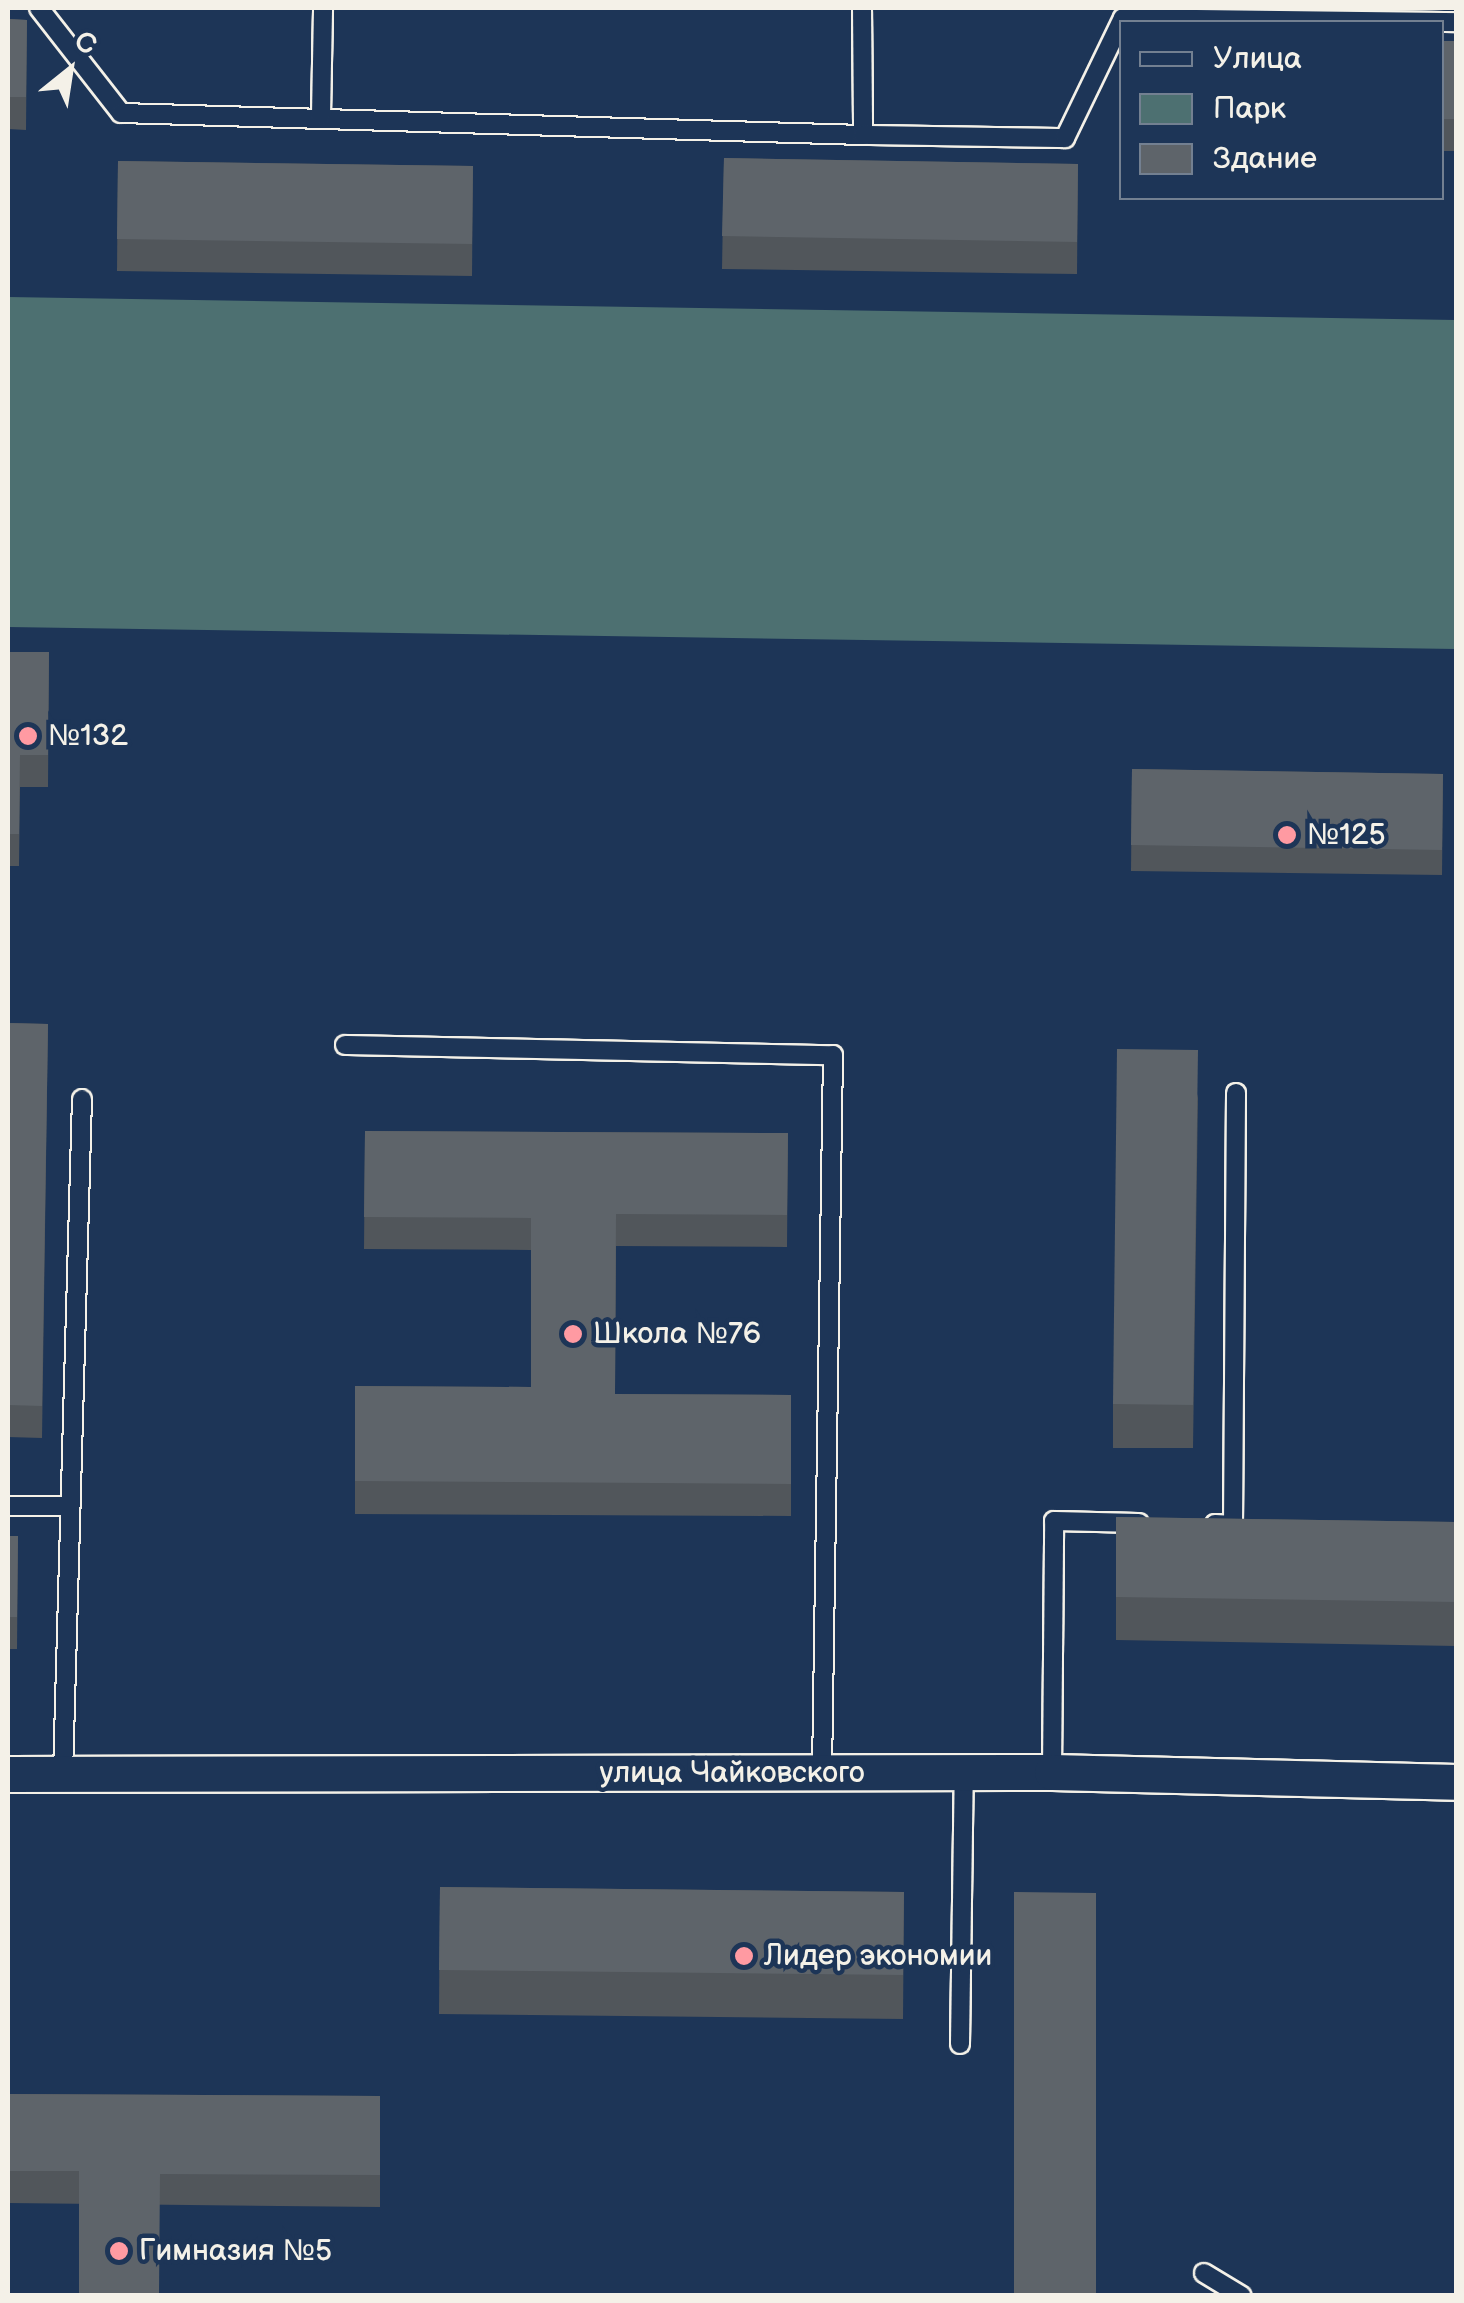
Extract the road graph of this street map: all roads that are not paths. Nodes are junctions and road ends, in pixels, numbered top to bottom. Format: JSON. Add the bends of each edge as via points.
{"nodes":[{"id":1,"x":39,"y":8,"type":"edge"},
{"id":2,"x":323,"y":8,"type":"edge"},
{"id":3,"x":862,"y":8,"type":"edge"},
{"id":4,"x":1121,"y":20,"type":"edge"},
{"id":5,"x":1289,"y":20,"type":"edge"},
{"id":6,"x":1119,"y":24,"type":"edge"},
{"id":7,"x":321,"y":115,"type":"junction"},
{"id":8,"x":863,"y":135,"type":"junction"},
{"id":9,"x":345,"y":1045,"type":"dead end"},
{"id":10,"x":1236,"y":1093,"type":"dead end"},
{"id":11,"x":82,"y":1099,"type":"dead end"},
{"id":12,"x":8,"y":1506,"type":"edge"},
{"id":13,"x":70,"y":1506,"type":"junction"},
{"id":14,"x":1153,"y":1523,"type":"edge"},
{"id":15,"x":1193,"y":1524,"type":"edge"},
{"id":16,"x":822,"y":1772,"type":"junction"},
{"id":17,"x":1052,"y":1772,"type":"junction"},
{"id":18,"x":8,"y":1774,"type":"edge"},
{"id":19,"x":63,"y":1774,"type":"junction"},
{"id":20,"x":964,"y":1774,"type":"junction"},
{"id":21,"x":1456,"y":1782,"type":"edge"},
{"id":22,"x":960,"y":2044,"type":"dead end"},
{"id":23,"x":1204,"y":2273,"type":"dead end"},
{"id":24,"x":1242,"y":2296,"type":"edge"}],
"edges":[{"from":1,"to":7,"type":"lane","via":[[121,113]]},
{"from":2,"to":7,"type":"lane"},
{"from":3,"to":8,"type":"lane"},
{"from":4,"to":5,"type":"lane"},
{"from":6,"to":8,"type":"lane","via":[[1065,138]]},
{"from":7,"to":8,"type":"lane"},
{"from":9,"to":16,"type":"lane","via":[[833,1055]]},
{"from":10,"to":15,"type":"lane","via":[[1242,1525]]},
{"from":11,"to":13,"type":"lane"},
{"from":12,"to":13,"type":"lane"},
{"from":13,"to":19,"type":"lane"},
{"from":14,"to":17,"type":"lane","via":[[1054,1521]]},
{"from":16,"to":19,"type":"street","name":"улица Чайковского"},
{"from":16,"to":20,"type":"street","name":"улица Чайковского"},
{"from":17,"to":20,"type":"street","name":"улица Чайковского"},
{"from":17,"to":21,"type":"street","name":"улица Чайковского"},
{"from":18,"to":19,"type":"street","name":"улица Чайковского"},
{"from":20,"to":22,"type":"lane"},
{"from":23,"to":24,"type":"lane"}]}
